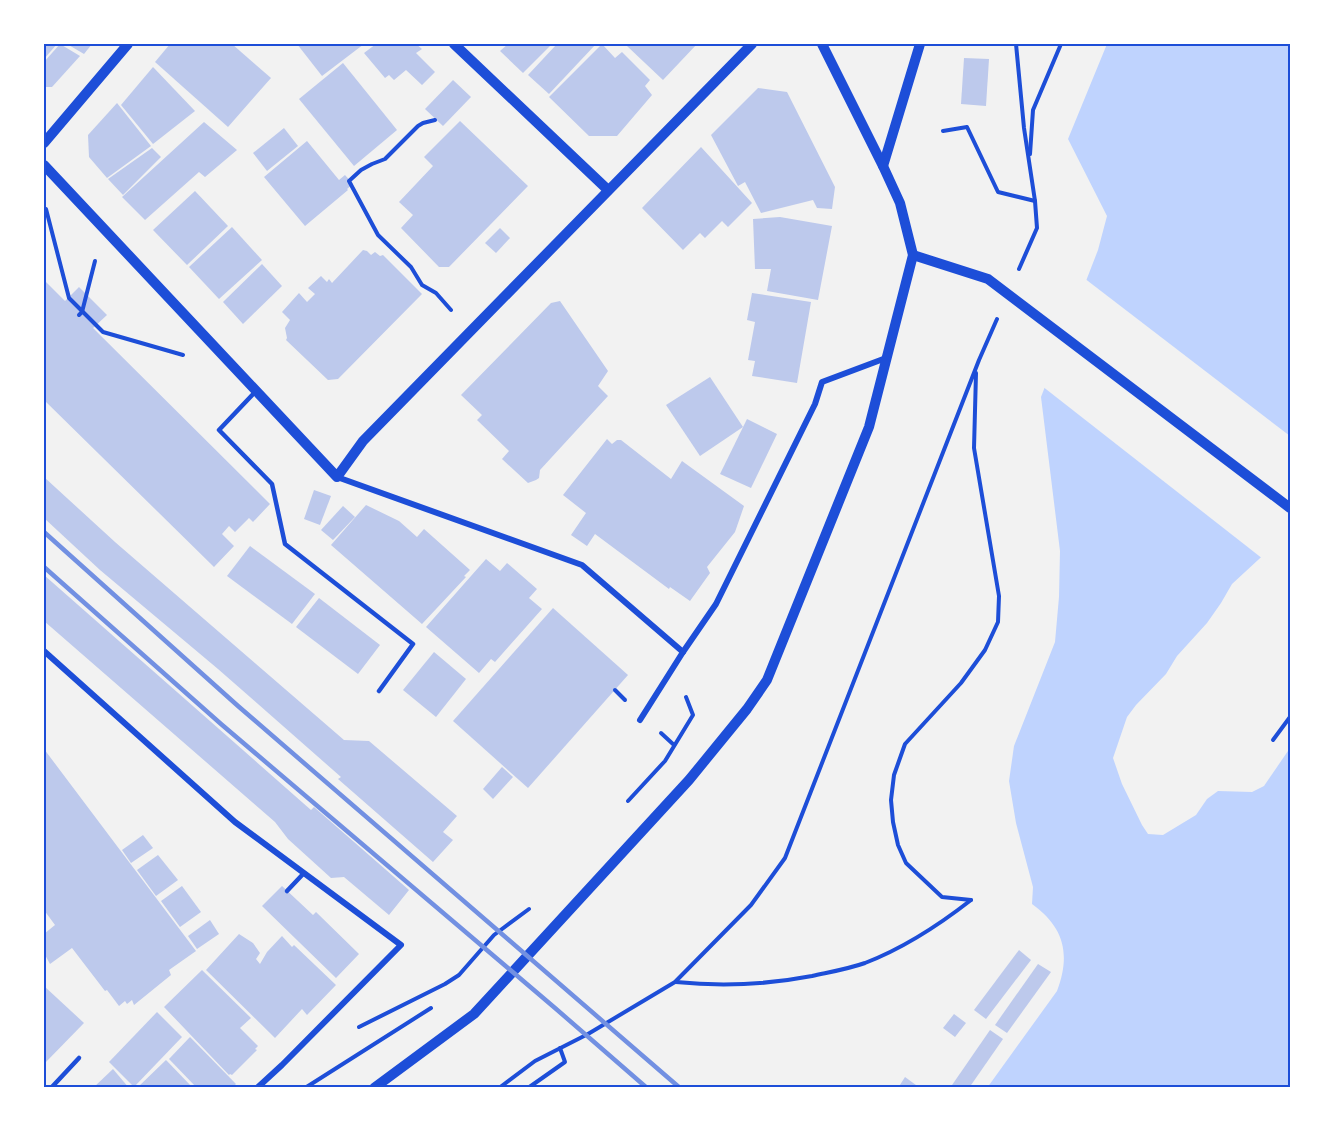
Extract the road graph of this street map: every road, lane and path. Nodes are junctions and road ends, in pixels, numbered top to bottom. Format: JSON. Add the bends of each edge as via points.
{"nodes":[{"id":1,"x":128,"y":44,"type":"edge"},
{"id":2,"x":454,"y":44,"type":"edge"},
{"id":3,"x":752,"y":44,"type":"edge"},
{"id":4,"x":822,"y":44,"type":"edge"},
{"id":5,"x":920,"y":44,"type":"edge"},
{"id":6,"x":1016,"y":44,"type":"edge"},
{"id":7,"x":1061,"y":44,"type":"edge"},
{"id":8,"x":435,"y":120,"type":"dead end"},
{"id":9,"x":943,"y":131,"type":"dead end"},
{"id":10,"x":44,"y":143,"type":"edge"},
{"id":11,"x":1030,"y":160,"type":"junction"},
{"id":12,"x":44,"y":165,"type":"edge"},
{"id":13,"x":883,"y":166,"type":"junction"},
{"id":14,"x":608,"y":190,"type":"junction"},
{"id":15,"x":1035,"y":201,"type":"junction"},
{"id":16,"x":45,"y":206,"type":"dead end"},
{"id":17,"x":913,"y":255,"type":"junction"},
{"id":18,"x":96,"y":260,"type":"dead end"},
{"id":19,"x":1015,"y":278,"type":"dead end"},
{"id":20,"x":1001,"y":309,"type":"dead end"},
{"id":21,"x":451,"y":310,"type":"dead end"},
{"id":22,"x":81,"y":314,"type":"junction"},
{"id":23,"x":187,"y":356,"type":"dead end"},
{"id":24,"x":886,"y":358,"type":"junction"},
{"id":25,"x":976,"y":369,"type":"junction"},
{"id":26,"x":256,"y":391,"type":"junction"},
{"id":27,"x":337,"y":477,"type":"junction"},
{"id":28,"x":1290,"y":508,"type":"edge"},
{"id":29,"x":44,"y":651,"type":"edge"},
{"id":30,"x":683,"y":652,"type":"junction"},
{"id":31,"x":669,"y":673,"type":"junction"},
{"id":32,"x":379,"y":690,"type":"dead end"},
{"id":33,"x":1290,"y":717,"type":"edge"},
{"id":34,"x":640,"y":720,"type":"dead end"},
{"id":35,"x":668,"y":739,"type":"dead end"},
{"id":36,"x":1273,"y":740,"type":"dead end"},
{"id":37,"x":674,"y":745,"type":"junction"},
{"id":38,"x":626,"y":803,"type":"dead end"},
{"id":39,"x":304,"y":873,"type":"junction"},
{"id":40,"x":287,"y":891,"type":"dead end"},
{"id":41,"x":529,"y":909,"type":"dead end"},
{"id":42,"x":675,"y":982,"type":"junction"},
{"id":43,"x":439,"y":1003,"type":"dead end"},
{"id":44,"x":354,"y":1029,"type":"dead end"},
{"id":45,"x":560,"y":1048,"type":"junction"},
{"id":46,"x":79,"y":1058,"type":"dead end"},
{"id":47,"x":51,"y":1088,"type":"edge"},
{"id":48,"x":257,"y":1088,"type":"edge"},
{"id":49,"x":305,"y":1088,"type":"edge"},
{"id":50,"x":374,"y":1088,"type":"edge"},
{"id":51,"x":500,"y":1088,"type":"edge"},
{"id":52,"x":528,"y":1088,"type":"edge"}],
"edges":[{"from":1,"to":10,"type":"street"},
{"from":2,"to":14,"type":"street"},
{"from":3,"to":14,"type":"street"},
{"from":4,"to":13,"type":"street"},
{"from":5,"to":13,"type":"street"},
{"from":6,"to":11,"type":"path"},
{"from":7,"to":11,"type":"path","via":[[1033,110]]},
{"from":8,"to":21,"type":"path","via":[[418,126],[385,159],[349,181],[378,235],[411,267],[422,285],[436,293]]},
{"from":9,"to":15,"type":"path","via":[[967,127],[998,192]]},
{"from":11,"to":15,"type":"path"},
{"from":12,"to":26,"type":"street"},
{"from":13,"to":17,"type":"street","via":[[900,203]]},
{"from":14,"to":27,"type":"street","via":[[363,441]]},
{"from":15,"to":19,"type":"path","via":[[1037,228]]},
{"from":16,"to":22,"type":"path","via":[[69,298]]},
{"from":17,"to":24,"type":"street"},
{"from":17,"to":28,"type":"street","via":[[988,279]]},
{"from":18,"to":22,"type":"path"},
{"from":20,"to":25,"type":"path"},
{"from":22,"to":23,"type":"path","via":[[103,332]]},
{"from":24,"to":30,"type":"street","via":[[822,382],[815,404],[716,604]]},
{"from":24,"to":50,"type":"street","via":[[869,427],[767,680],[747,709],[690,780],[474,1014]]},
{"from":25,"to":42,"type":"path","via":[[785,858],[751,905]]},
{"from":25,"to":42,"type":"path","via":[[974,448],[999,596],[999,621],[985,651],[961,683],[905,744],[894,775],[891,800],[898,844],[906,863],[942,897],[971,900],[944,921],[864,963],[755,985]]},
{"from":26,"to":27,"type":"street"},
{"from":26,"to":32,"type":"lane","via":[[219,430],[273,484],[285,544],[413,644]]},
{"from":27,"to":30,"type":"street","via":[[582,565]]},
{"from":29,"to":39,"type":"street","via":[[235,822]]},
{"from":30,"to":31,"type":"street"},
{"from":31,"to":34,"type":"street"},
{"from":31,"to":37,"type":"path","via":[[679,680],[693,715]]},
{"from":33,"to":36,"type":"path"},
{"from":35,"to":37,"type":"path"},
{"from":37,"to":38,"type":"path","via":[[665,761]]},
{"from":39,"to":40,"type":"lane"},
{"from":39,"to":48,"type":"street","via":[[401,945]]},
{"from":41,"to":44,"type":"path","via":[[494,935],[459,975]]},
{"from":42,"to":45,"type":"path"},
{"from":43,"to":49,"type":"path"},
{"from":45,"to":51,"type":"path"},
{"from":45,"to":52,"type":"path","via":[[565,1062]]},
{"from":46,"to":47,"type":"lane"}]}
